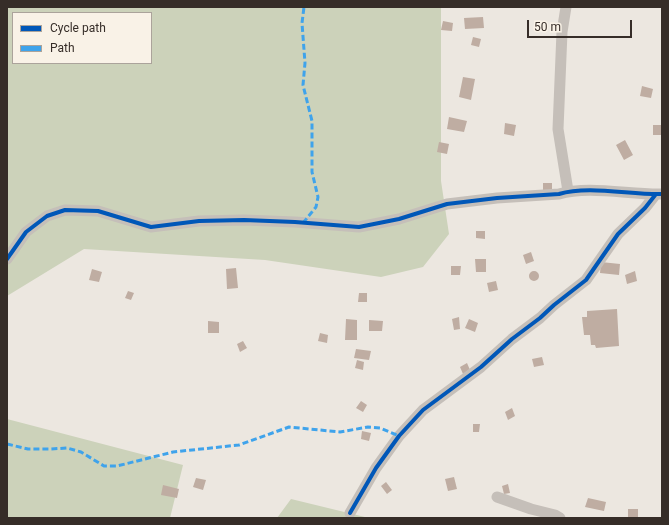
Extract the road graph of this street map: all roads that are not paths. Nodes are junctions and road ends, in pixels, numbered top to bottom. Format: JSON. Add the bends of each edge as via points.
{"nodes":[{"id":1,"x":566,"y":7,"type":"edge"},
{"id":2,"x":568,"y":191,"type":"junction"},
{"id":3,"x":659,"y":194,"type":"edge"},
{"id":4,"x":7,"y":259,"type":"edge"},
{"id":5,"x":497,"y":497,"type":"dead end"},
{"id":6,"x":350,"y":513,"type":"dead end"},
{"id":7,"x":560,"y":518,"type":"edge"}],
"edges":[{"from":1,"to":2,"type":"street","via":[[562,32],[558,129]]},
{"from":2,"to":3,"type":"street"},
{"from":2,"to":4,"type":"street","via":[[559,194],[447,204],[399,219],[359,227],[244,220],[199,221],[151,227],[98,211],[65,210],[47,216],[26,232]]},
{"from":3,"to":6,"type":"street","via":[[618,234],[586,280],[423,410],[399,436],[376,468]]},
{"from":5,"to":7,"type":"street"}]}
